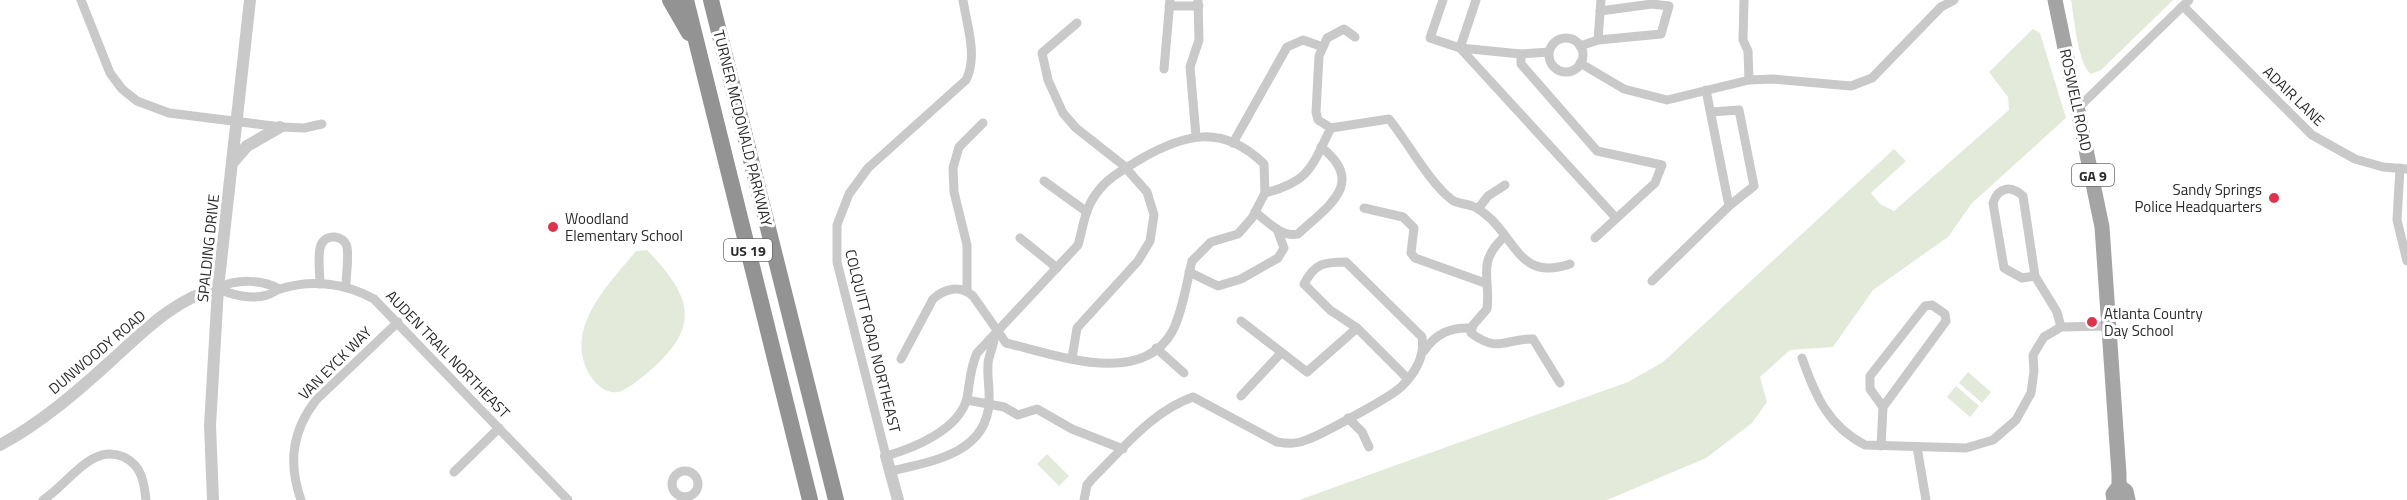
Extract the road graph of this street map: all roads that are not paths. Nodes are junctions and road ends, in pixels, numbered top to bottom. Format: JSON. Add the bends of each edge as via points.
{"nodes":[{"id":1,"x":81,"y":0,"type":"edge"},
{"id":2,"x":250,"y":0,"type":"edge"},
{"id":3,"x":670,"y":0,"type":"edge"},
{"id":4,"x":686,"y":0,"type":"edge"},
{"id":5,"x":711,"y":0,"type":"edge"},
{"id":6,"x":963,"y":0,"type":"edge"},
{"id":7,"x":1443,"y":0,"type":"edge"},
{"id":8,"x":1476,"y":0,"type":"edge"},
{"id":9,"x":1601,"y":0,"type":"edge"},
{"id":10,"x":1744,"y":0,"type":"edge"},
{"id":11,"x":1953,"y":0,"type":"edge"},
{"id":12,"x":2055,"y":0,"type":"edge"},
{"id":13,"x":1169,"y":3,"type":"edge"},
{"id":14,"x":1198,"y":3,"type":"edge"},
{"id":15,"x":2186,"y":3,"type":"edge"},
{"id":16,"x":1942,"y":4,"type":"edge"},
{"id":17,"x":1600,"y":11,"type":"junction"},
{"id":18,"x":1077,"y":23,"type":"dead end"},
{"id":19,"x":1355,"y":37,"type":"dead end"},
{"id":20,"x":1598,"y":40,"type":"junction"},
{"id":21,"x":696,"y":44,"type":"junction"},
{"id":22,"x":1580,"y":46,"type":"junction"},
{"id":23,"x":1323,"y":47,"type":"junction"},
{"id":24,"x":1460,"y":48,"type":"junction"},
{"id":25,"x":1549,"y":52,"type":"junction"},
{"id":26,"x":1521,"y":54,"type":"junction"},
{"id":27,"x":1580,"y":63,"type":"junction"},
{"id":28,"x":1164,"y":69,"type":"dead end"},
{"id":29,"x":1749,"y":80,"type":"junction"},
{"id":30,"x":1706,"y":90,"type":"junction"},
{"id":31,"x":2078,"y":108,"type":"junction"},
{"id":32,"x":1711,"y":112,"type":"junction"},
{"id":33,"x":238,"y":121,"type":"junction"},
{"id":34,"x":983,"y":123,"type":"dead end"},
{"id":35,"x":322,"y":124,"type":"dead end"},
{"id":36,"x":280,"y":127,"type":"junction"},
{"id":37,"x":1331,"y":128,"type":"junction"},
{"id":38,"x":1196,"y":136,"type":"junction"},
{"id":39,"x":1233,"y":143,"type":"junction"},
{"id":40,"x":1321,"y":147,"type":"junction"},
{"id":41,"x":233,"y":162,"type":"junction"},
{"id":42,"x":1126,"y":168,"type":"junction"},
{"id":43,"x":2403,"y":169,"type":"edge"},
{"id":44,"x":1044,"y":181,"type":"dead end"},
{"id":45,"x":1505,"y":185,"type":"dead end"},
{"id":46,"x":1265,"y":193,"type":"junction"},
{"id":47,"x":1729,"y":206,"type":"junction"},
{"id":48,"x":1364,"y":208,"type":"dead end"},
{"id":49,"x":1478,"y":209,"type":"junction"},
{"id":50,"x":1087,"y":212,"type":"junction"},
{"id":51,"x":1255,"y":212,"type":"junction"},
{"id":52,"x":1616,"y":218,"type":"junction"},
{"id":53,"x":1277,"y":229,"type":"junction"},
{"id":54,"x":1504,"y":237,"type":"junction"},
{"id":55,"x":1020,"y":238,"type":"dead end"},
{"id":56,"x":1595,"y":238,"type":"dead end"},
{"id":57,"x":2407,"y":261,"type":"edge"},
{"id":58,"x":1570,"y":264,"type":"dead end"},
{"id":59,"x":1057,"y":267,"type":"junction"},
{"id":60,"x":1189,"y":272,"type":"junction"},
{"id":61,"x":2035,"y":276,"type":"junction"},
{"id":62,"x":1652,"y":281,"type":"dead end"},
{"id":63,"x":320,"y":284,"type":"junction"},
{"id":64,"x":1485,"y":284,"type":"junction"},
{"id":65,"x":346,"y":286,"type":"junction"},
{"id":66,"x":218,"y":288,"type":"junction"},
{"id":67,"x":967,"y":291,"type":"junction"},
{"id":68,"x":1240,"y":321,"type":"dead end"},
{"id":69,"x":398,"y":322,"type":"junction"},
{"id":70,"x":2111,"y":326,"type":"junction"},
{"id":71,"x":2061,"y":327,"type":"junction"},
{"id":72,"x":1358,"y":328,"type":"junction"},
{"id":73,"x":1472,"y":328,"type":"junction"},
{"id":74,"x":996,"y":335,"type":"junction"},
{"id":75,"x":1156,"y":348,"type":"junction"},
{"id":76,"x":1424,"y":351,"type":"junction"},
{"id":77,"x":1281,"y":353,"type":"junction"},
{"id":78,"x":1071,"y":358,"type":"junction"},
{"id":79,"x":1802,"y":358,"type":"dead end"},
{"id":80,"x":901,"y":359,"type":"dead end"},
{"id":81,"x":1184,"y":373,"type":"dead end"},
{"id":82,"x":1408,"y":379,"type":"junction"},
{"id":83,"x":1560,"y":383,"type":"dead end"},
{"id":84,"x":1241,"y":396,"type":"dead end"},
{"id":85,"x":967,"y":400,"type":"junction"},
{"id":86,"x":989,"y":404,"type":"junction"},
{"id":87,"x":1883,"y":408,"type":"junction"},
{"id":88,"x":1348,"y":418,"type":"junction"},
{"id":89,"x":499,"y":428,"type":"junction"},
{"id":90,"x":0,"y":445,"type":"edge"},
{"id":91,"x":1881,"y":446,"type":"junction"},
{"id":92,"x":1369,"y":447,"type":"dead end"},
{"id":93,"x":1917,"y":447,"type":"junction"},
{"id":94,"x":1124,"y":449,"type":"junction"},
{"id":95,"x":886,"y":456,"type":"junction"},
{"id":96,"x":891,"y":471,"type":"junction"},
{"id":97,"x":454,"y":472,"type":"dead end"},
{"id":98,"x":2116,"y":493,"type":"edge"},
{"id":99,"x":43,"y":500,"type":"edge"},
{"id":100,"x":146,"y":500,"type":"edge"},
{"id":101,"x":213,"y":500,"type":"edge"},
{"id":102,"x":301,"y":500,"type":"edge"},
{"id":103,"x":568,"y":500,"type":"edge"},
{"id":104,"x":810,"y":500,"type":"edge"},
{"id":105,"x":836,"y":500,"type":"edge"},
{"id":106,"x":898,"y":500,"type":"edge"},
{"id":107,"x":1084,"y":500,"type":"edge"},
{"id":108,"x":1926,"y":500,"type":"edge"},
{"id":109,"x":2128,"y":500,"type":"edge"}],
"edges":[{"from":1,"to":33,"type":"street","via":[[110,73],[137,101],[169,113]]},
{"from":2,"to":33,"type":"street","name":"SPALDING DRIVE"},
{"from":3,"to":21,"type":"highway"},
{"from":4,"to":21,"type":"highway","name":"TURNER MCDONALD PARKWAY","number":"US 19"},
{"from":5,"to":105,"type":"highway","name":"TURNER MCDONALD PARKWAY","number":"US 19"},
{"from":6,"to":95,"type":"street","name":"COLQUITT ROAD NORTHEAST","via":[[972,51],[972,68],[966,80],[868,168],[849,194],[837,225],[837,262]]},
{"from":7,"to":24,"type":"street","via":[[1430,38]]},
{"from":8,"to":24,"type":"street"},
{"from":9,"to":17,"type":"street"},
{"from":10,"to":29,"type":"street","via":[[1743,40],[1748,51]]},
{"from":11,"to":16,"type":"street"},
{"from":12,"to":31,"type":"main road","name":"ROSWELL ROAD","number":"GA 9"},
{"from":13,"to":14,"type":"street"},
{"from":13,"to":28,"type":"street"},
{"from":14,"to":38,"type":"street","via":[[1199,40],[1190,67]]},
{"from":15,"to":31,"type":"street"},
{"from":15,"to":43,"type":"street","name":"ADAIR LANE","via":[[2312,135],[2355,159]]},
{"from":16,"to":29,"type":"street","via":[[1872,78],[1851,86]]},
{"from":17,"to":20,"type":"street"},
{"from":17,"to":20,"type":"street","via":[[1652,4],[1670,6],[1661,34]]},
{"from":18,"to":42,"type":"street","via":[[1042,53],[1048,80],[1064,114],[1076,128]]},
{"from":19,"to":23,"type":"street","via":[[1344,29],[1327,38]]},
{"from":20,"to":22,"type":"street"},
{"from":21,"to":104,"type":"highway","name":"TURNER MCDONALD PARKWAY","number":"US 19"},
{"from":22,"to":25,"type":"street","via":[[1569,38],[1560,39]]},
{"from":22,"to":27,"type":"street"},
{"from":23,"to":37,"type":"street","via":[[1319,56],[1316,112],[1318,120]]},
{"from":23,"to":39,"type":"street","via":[[1303,40],[1287,46]]},
{"from":24,"to":26,"type":"street"},
{"from":24,"to":52,"type":"street"},
{"from":25,"to":26,"type":"street"},
{"from":25,"to":27,"type":"street","via":[[1550,62],[1562,71],[1572,70]]},
{"from":26,"to":52,"type":"street","via":[[1521,64],[1597,151],[1662,165],[1655,183]]},
{"from":27,"to":30,"type":"street","via":[[1642,95],[1667,100]]},
{"from":29,"to":30,"type":"street"},
{"from":30,"to":32,"type":"street"},
{"from":31,"to":70,"type":"main road","name":"ROSWELL ROAD","number":"GA 9","via":[[2102,227]]},
{"from":32,"to":47,"type":"street"},
{"from":32,"to":47,"type":"street","via":[[1739,110],[1755,186]]},
{"from":33,"to":36,"type":"street"},
{"from":33,"to":41,"type":"street","name":"SPALDING DRIVE"},
{"from":34,"to":67,"type":"street","via":[[959,147],[953,168],[954,192],[967,245]]},
{"from":35,"to":36,"type":"street"},
{"from":36,"to":41,"type":"street","via":[[253,141]]},
{"from":37,"to":40,"type":"street"},
{"from":37,"to":49,"type":"street","via":[[1389,119],[1452,201]]},
{"from":38,"to":39,"type":"street"},
{"from":38,"to":42,"type":"street","via":[[1169,142]]},
{"from":39,"to":46,"type":"street","via":[[1247,147],[1264,164]]},
{"from":40,"to":46,"type":"street","via":[[1307,175],[1290,186]]},
{"from":40,"to":53,"type":"street","via":[[1339,165],[1344,184],[1341,192],[1298,234]]},
{"from":41,"to":66,"type":"street","name":"SPALDING DRIVE"},
{"from":42,"to":50,"type":"street","via":[[1098,191]]},
{"from":42,"to":78,"type":"street","via":[[1147,192],[1154,215],[1150,241],[1138,261],[1077,328]]},
{"from":43,"to":57,"type":"street","via":[[2397,220]]},
{"from":44,"to":50,"type":"street"},
{"from":45,"to":49,"type":"street","via":[[1488,196]]},
{"from":46,"to":51,"type":"street"},
{"from":47,"to":62,"type":"street"},
{"from":48,"to":64,"type":"street","via":[[1403,217],[1414,228],[1411,253],[1415,258]]},
{"from":49,"to":54,"type":"street"},
{"from":50,"to":59,"type":"street","via":[[1078,245]]},
{"from":51,"to":53,"type":"street"},
{"from":51,"to":60,"type":"street","via":[[1238,234],[1211,242],[1200,251]]},
{"from":52,"to":56,"type":"street"},
{"from":53,"to":60,"type":"street","via":[[1282,253],[1241,279],[1218,286]]},
{"from":54,"to":58,"type":"street","via":[[1525,261],[1542,269]]},
{"from":54,"to":64,"type":"street","via":[[1493,247],[1486,265]]},
{"from":55,"to":59,"type":"street"},
{"from":59,"to":74,"type":"street"},
{"from":60,"to":75,"type":"street","via":[[1172,332]]},
{"from":61,"to":61,"type":"street","via":[[2023,196],[2006,188],[1993,203],[2004,268],[2022,278]]},
{"from":61,"to":71,"type":"street","via":[[2057,312]]},
{"from":63,"to":65,"type":"street","name":"AUDEN TRAIL NORTHEAST"},
{"from":63,"to":65,"type":"street","via":[[321,245],[326,238],[335,236],[347,248]]},
{"from":63,"to":66,"type":"street","name":"AUDEN TRAIL NORTHEAST","via":[[279,289],[267,282],[230,282]]},
{"from":64,"to":73,"type":"street","via":[[1487,309]]},
{"from":65,"to":69,"type":"street","name":"AUDEN TRAIL NORTHEAST","via":[[374,299]]},
{"from":66,"to":90,"type":"street","name":"DUNWOODY ROAD","via":[[194,296],[161,317],[59,404]]},
{"from":66,"to":101,"type":"street","name":"SPALDING DRIVE","via":[[210,437]]},
{"from":67,"to":74,"type":"street","via":[[980,303]]},
{"from":67,"to":80,"type":"street","via":[[946,291],[933,299]]},
{"from":68,"to":77,"type":"street"},
{"from":69,"to":89,"type":"street","name":"AUDEN TRAIL NORTHEAST"},
{"from":69,"to":102,"type":"street","name":"VAN EYCK WAY","via":[[306,413],[294,447],[293,465]]},
{"from":70,"to":71,"type":"street"},
{"from":70,"to":98,"type":"main road","name":"ROSWELL ROAD","number":"GA 9"},
{"from":71,"to":93,"type":"street","via":[[2044,337],[2033,355],[2031,393],[2016,420],[1993,440],[1966,448]]},
{"from":72,"to":76,"type":"street","via":[[1330,310],[1304,284],[1312,270],[1328,262],[1346,262],[1422,337]]},
{"from":72,"to":77,"type":"street","via":[[1307,372]]},
{"from":72,"to":82,"type":"street"},
{"from":73,"to":76,"type":"street","via":[[1442,333]]},
{"from":73,"to":83,"type":"street","via":[[1471,333],[1482,341],[1504,345],[1533,339]]},
{"from":74,"to":78,"type":"street","via":[[1005,344]]},
{"from":74,"to":85,"type":"street","via":[[977,353],[971,366]]},
{"from":74,"to":86,"type":"street","via":[[987,365]]},
{"from":75,"to":78,"type":"street","via":[[1138,360],[1119,365]]},
{"from":75,"to":81,"type":"street"},
{"from":76,"to":82,"type":"street"},
{"from":77,"to":84,"type":"street"},
{"from":79,"to":91,"type":"street","via":[[1816,399],[1831,417],[1850,438],[1864,445]]},
{"from":82,"to":88,"type":"street","via":[[1401,388]]},
{"from":85,"to":86,"type":"street"},
{"from":85,"to":95,"type":"street","via":[[946,428]]},
{"from":86,"to":94,"type":"street","via":[[1018,414],[1037,409],[1072,429]]},
{"from":86,"to":96,"type":"street","via":[[981,427],[962,450],[939,460]]},
{"from":87,"to":87,"type":"street","via":[[1942,330],[1945,314],[1932,305],[1925,306],[1870,376],[1870,389]]},
{"from":87,"to":91,"type":"street"},
{"from":88,"to":92,"type":"street","via":[[1362,432]]},
{"from":88,"to":94,"type":"street","via":[[1310,439],[1292,444],[1277,442],[1193,397],[1168,408]]},
{"from":89,"to":97,"type":"street"},
{"from":89,"to":103,"type":"street","name":"AUDEN TRAIL NORTHEAST"},
{"from":91,"to":93,"type":"street"},
{"from":93,"to":108,"type":"street"},
{"from":94,"to":107,"type":"street","via":[[1092,479]]},
{"from":95,"to":96,"type":"street"},
{"from":96,"to":106,"type":"street"},
{"from":98,"to":109,"type":"main road","name":"ROSWELL ROAD","number":"GA 9","via":[[2126,491]]},
{"from":99,"to":100,"type":"street","via":[[87,462],[110,454],[134,463],[143,477]]}]}
